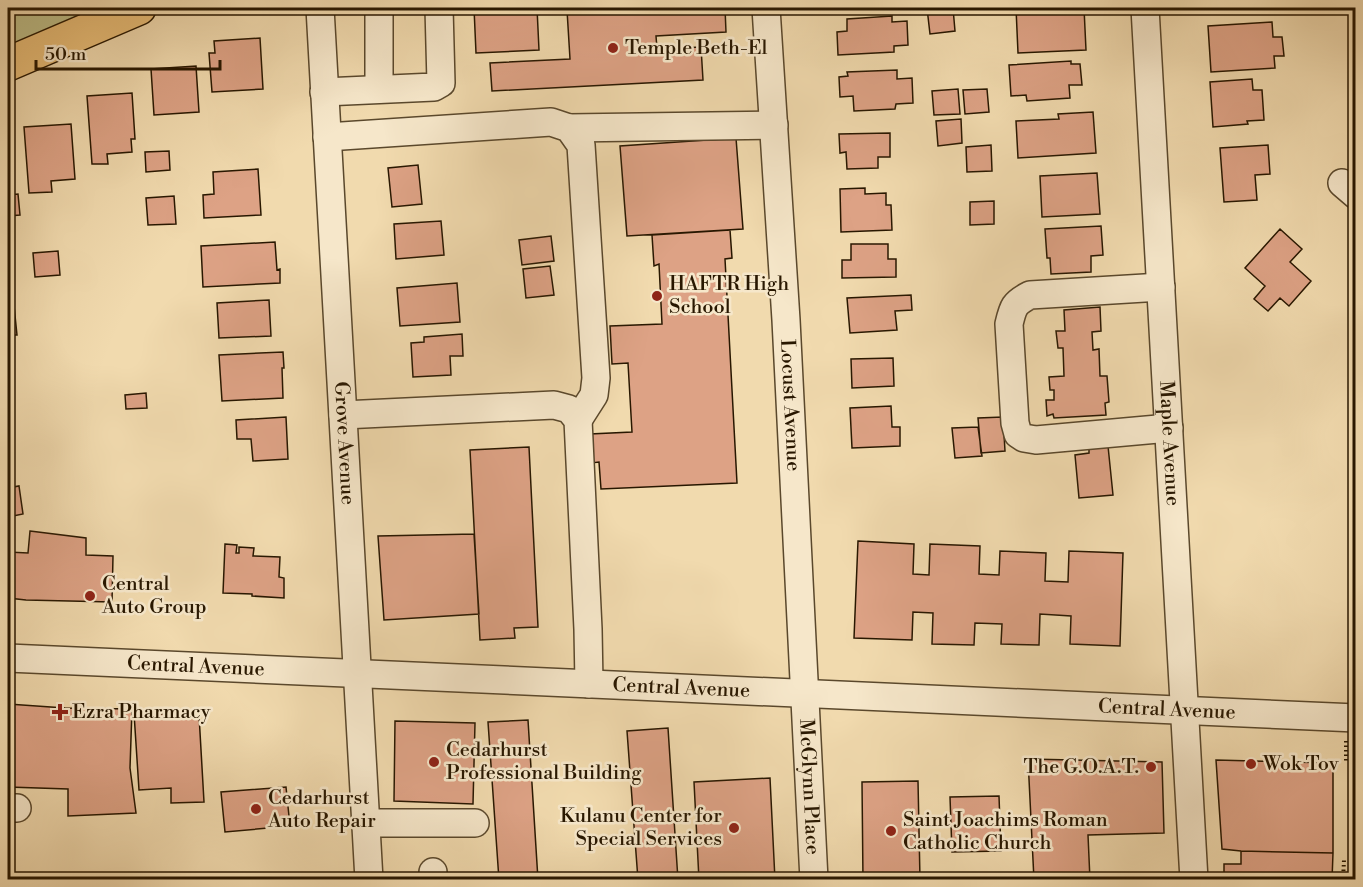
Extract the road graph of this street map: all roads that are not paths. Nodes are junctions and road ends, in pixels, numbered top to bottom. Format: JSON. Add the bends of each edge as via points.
{"nodes":[{"id":1,"x":139,"y":8,"type":"edge"},
{"id":2,"x":320,"y":8,"type":"edge"},
{"id":3,"x":379,"y":8,"type":"edge"},
{"id":4,"x":439,"y":8,"type":"edge"},
{"id":5,"x":766,"y":8,"type":"edge"},
{"id":6,"x":1145,"y":8,"type":"edge"},
{"id":7,"x":8,"y":64,"type":"edge"},
{"id":8,"x":379,"y":89,"type":"junction"},
{"id":9,"x":324,"y":92,"type":"junction"},
{"id":10,"x":774,"y":125,"type":"junction"},
{"id":11,"x":568,"y":128,"type":"junction"},
{"id":12,"x":327,"y":136,"type":"junction"},
{"id":13,"x":1161,"y":286,"type":"junction"},
{"id":14,"x":343,"y":415,"type":"junction"},
{"id":15,"x":578,"y":420,"type":"junction"},
{"id":16,"x":1169,"y":428,"type":"junction"},
{"id":17,"x":8,"y":658,"type":"edge"},
{"id":18,"x":358,"y":674,"type":"junction"},
{"id":19,"x":589,"y":684,"type":"junction"},
{"id":20,"x":804,"y":694,"type":"junction"},
{"id":21,"x":1185,"y":711,"type":"junction"},
{"id":22,"x":1356,"y":718,"type":"edge"},
{"id":23,"x":367,"y":823,"type":"junction"},
{"id":24,"x":475,"y":823,"type":"dead end"},
{"id":25,"x":369,"y":879,"type":"edge"},
{"id":26,"x":814,"y":879,"type":"edge"},
{"id":27,"x":1194,"y":879,"type":"edge"}],
"edges":[{"from":1,"to":7,"type":"main road"},
{"from":2,"to":9,"type":"street","name":"Grove Avenue"},
{"from":3,"to":8,"type":"street"},
{"from":4,"to":8,"type":"street","via":[[441,82],[434,87]]},
{"from":5,"to":10,"type":"street","name":"Locust Avenue"},
{"from":6,"to":13,"type":"street","name":"Maple Avenue"},
{"from":8,"to":9,"type":"street"},
{"from":9,"to":12,"type":"street","name":"Grove Avenue"},
{"from":10,"to":11,"type":"street"},
{"from":10,"to":20,"type":"street","name":"Locust Avenue"},
{"from":11,"to":12,"type":"street","via":[[551,122]]},
{"from":11,"to":15,"type":"street","via":[[581,145],[596,378],[594,395]]},
{"from":12,"to":14,"type":"street","name":"Grove Avenue"},
{"from":13,"to":16,"type":"street","name":"Maple Avenue"},
{"from":13,"to":16,"type":"street","via":[[1030,295],[1019,300],[1009,324],[1015,423],[1018,434],[1024,438]]},
{"from":14,"to":15,"type":"street","via":[[554,405],[569,409]]},
{"from":14,"to":18,"type":"street","name":"Grove Avenue"},
{"from":15,"to":19,"type":"street"},
{"from":16,"to":21,"type":"street","name":"Maple Avenue"},
{"from":17,"to":18,"type":"street","name":"Central Avenue"},
{"from":18,"to":19,"type":"street","name":"Central Avenue"},
{"from":18,"to":23,"type":"street","name":"Grove Avenue"},
{"from":19,"to":20,"type":"street","name":"Central Avenue"},
{"from":20,"to":21,"type":"street","name":"Central Avenue"},
{"from":20,"to":26,"type":"street","name":"McGlynn Place"},
{"from":21,"to":22,"type":"street","name":"Central Avenue"},
{"from":21,"to":27,"type":"street","name":"Maple Avenue"},
{"from":23,"to":24,"type":"street"},
{"from":23,"to":25,"type":"street","name":"Grove Avenue"}]}
